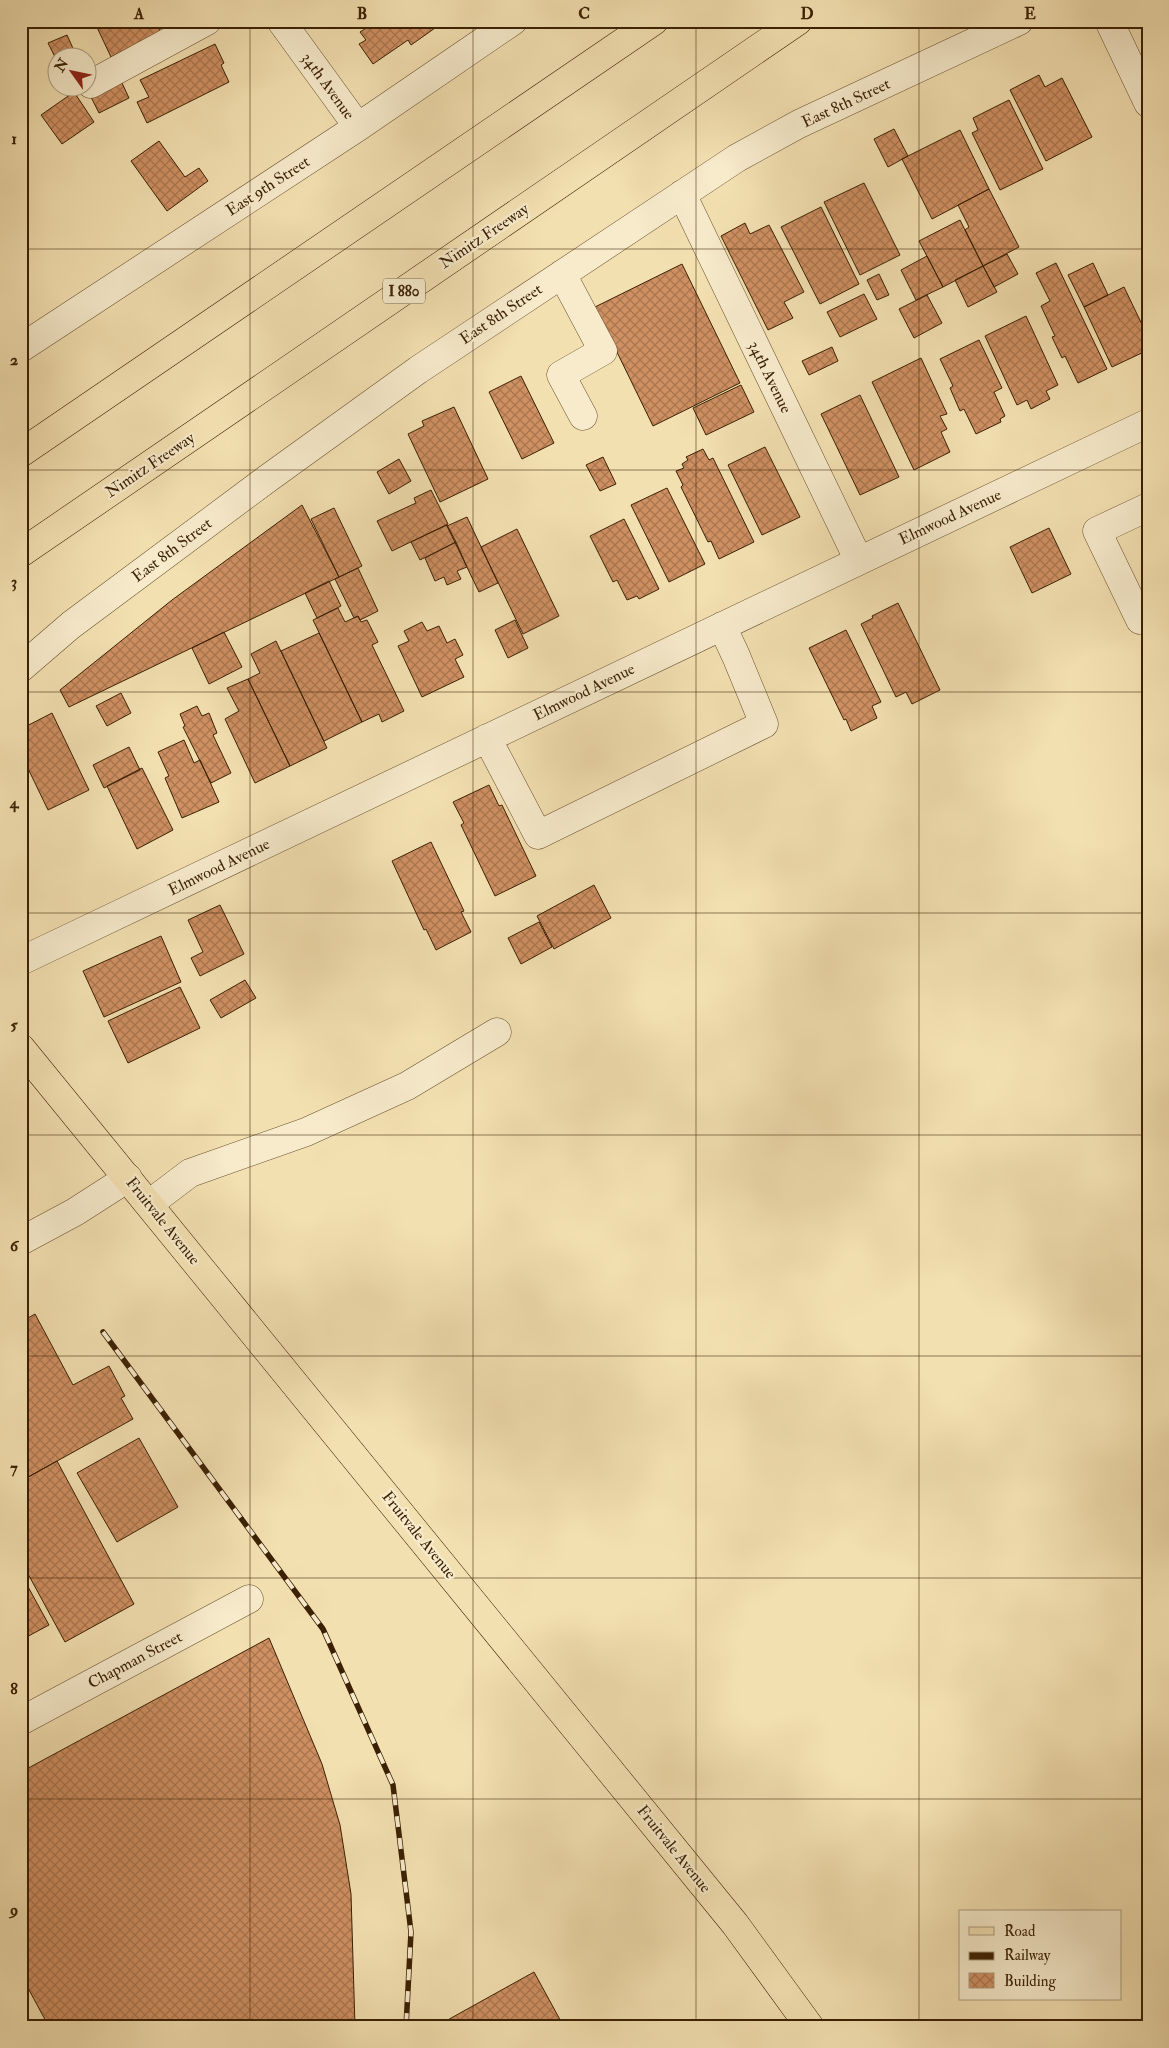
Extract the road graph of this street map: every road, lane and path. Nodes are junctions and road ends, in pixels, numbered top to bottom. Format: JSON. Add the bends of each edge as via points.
{"nodes":[{"id":1,"x":207,"y":21,"type":"edge"},
{"id":2,"x":281,"y":21,"type":"edge"},
{"id":3,"x":513,"y":21,"type":"edge"},
{"id":4,"x":654,"y":21,"type":"edge"},
{"id":5,"x":1019,"y":21,"type":"edge"},
{"id":6,"x":1109,"y":21,"type":"edge"},
{"id":7,"x":792,"y":25,"type":"edge"},
{"id":8,"x":98,"y":80,"type":"edge"},
{"id":9,"x":1148,"y":103,"type":"edge"},
{"id":10,"x":358,"y":127,"type":"junction"},
{"id":11,"x":682,"y":194,"type":"junction"},
{"id":12,"x":562,"y":274,"type":"junction"},
{"id":13,"x":22,"y":346,"type":"edge"},
{"id":14,"x":583,"y":416,"type":"dead end"},
{"id":15,"x":1148,"y":423,"type":"edge"},
{"id":16,"x":21,"y":453,"type":"edge"},
{"id":17,"x":1148,"y":507,"type":"edge"},
{"id":18,"x":21,"y":553,"type":"edge"},
{"id":19,"x":859,"y":561,"type":"junction"},
{"id":20,"x":1148,"y":616,"type":"edge"},
{"id":21,"x":722,"y":626,"type":"junction"},
{"id":22,"x":21,"y":668,"type":"edge"},
{"id":23,"x":487,"y":738,"type":"junction"},
{"id":24,"x":21,"y":961,"type":"edge"},
{"id":25,"x":497,"y":1032,"type":"dead end"},
{"id":26,"x":21,"y":1048,"type":"edge"},
{"id":27,"x":128,"y":1178,"type":"junction"},
{"id":28,"x":149,"y":1204,"type":"junction"},
{"id":29,"x":21,"y":1241,"type":"edge"},
{"id":30,"x":249,"y":1599,"type":"dead end"},
{"id":31,"x":21,"y":1721,"type":"edge"},
{"id":32,"x":810,"y":2027,"type":"edge"}],
"edges":[{"from":1,"to":8,"type":"street"},
{"from":2,"to":10,"type":"street","name":"34th Avenue"},
{"from":3,"to":10,"type":"street","name":"East 9th Street"},
{"from":4,"to":16,"type":"main road"},
{"from":5,"to":11,"type":"street","name":"East 8th Street","via":[[799,124],[737,158]]},
{"from":6,"to":9,"type":"street"},
{"from":7,"to":18,"type":"main road","name":"Nimitz Freeway","number":"I 880"},
{"from":10,"to":13,"type":"street","name":"East 9th Street"},
{"from":11,"to":12,"type":"street","name":"East 8th Street"},
{"from":11,"to":19,"type":"street","name":"34th Avenue"},
{"from":12,"to":14,"type":"street","via":[[603,351],[561,375]]},
{"from":12,"to":22,"type":"street","name":"East 8th Street","via":[[418,370],[275,473],[71,625]]},
{"from":15,"to":19,"type":"street","name":"Elmwood Avenue"},
{"from":17,"to":20,"type":"street","via":[[1097,531],[1140,620]]},
{"from":19,"to":21,"type":"street","name":"Elmwood Avenue"},
{"from":21,"to":23,"type":"street","name":"Elmwood Avenue"},
{"from":21,"to":23,"type":"street","via":[[764,724],[652,781],[538,835]]},
{"from":23,"to":24,"type":"street","name":"Elmwood Avenue"},
{"from":25,"to":28,"type":"street","via":[[408,1086],[306,1132],[190,1173]]},
{"from":26,"to":27,"type":"main road","name":"Fruitvale Avenue"},
{"from":27,"to":28,"type":"main road","name":"Fruitvale Avenue"},
{"from":27,"to":29,"type":"street"},
{"from":28,"to":32,"type":"main road","name":"Fruitvale Avenue","via":[[736,1924]]},
{"from":30,"to":31,"type":"street","name":"Chapman Street"}]}
